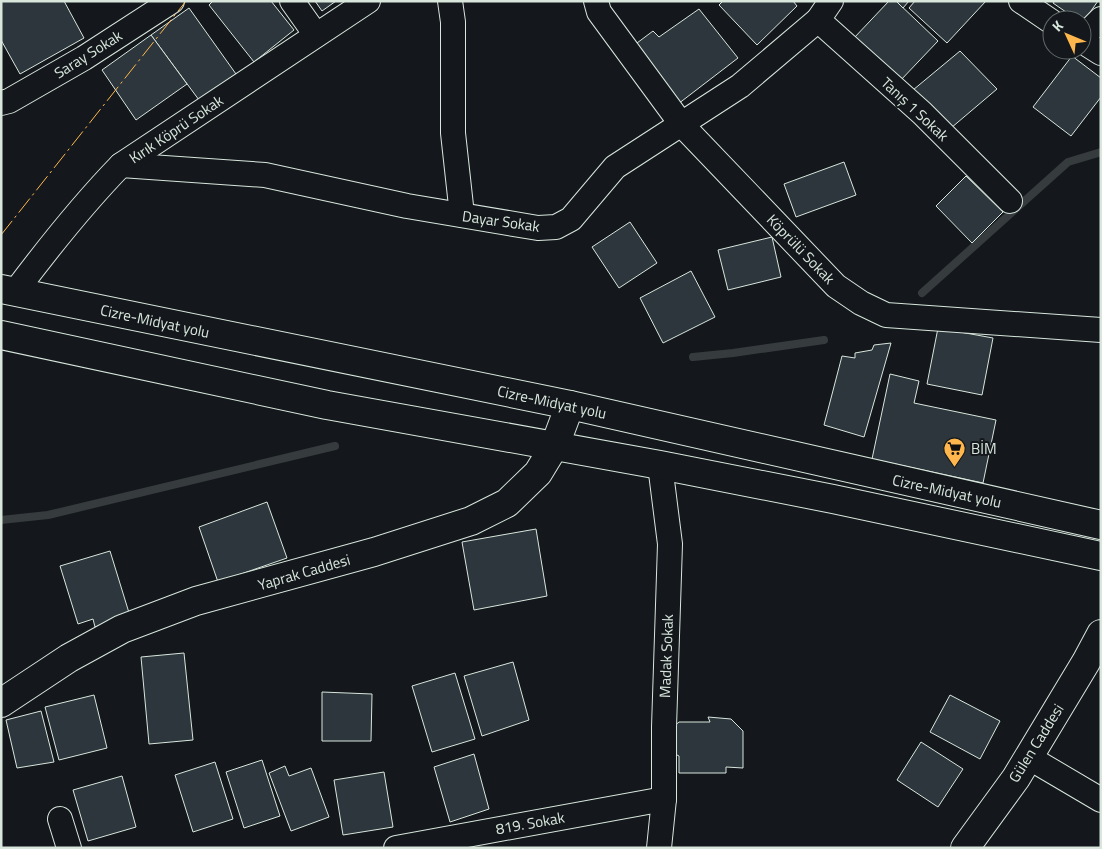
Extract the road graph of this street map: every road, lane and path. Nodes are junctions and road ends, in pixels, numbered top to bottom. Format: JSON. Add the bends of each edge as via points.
{"nodes":[{"id":1,"x":172,"y":1,"type":"edge"},
{"id":2,"x":292,"y":1,"type":"edge"},
{"id":3,"x":368,"y":1,"type":"edge"},
{"id":4,"x":450,"y":1,"type":"edge"},
{"id":5,"x":596,"y":1,"type":"edge"},
{"id":6,"x":1021,"y":1,"type":"edge"},
{"id":7,"x":824,"y":10,"type":"edge"},
{"id":8,"x":1042,"y":15,"type":"edge"},
{"id":9,"x":1101,"y":19,"type":"edge"},
{"id":10,"x":1092,"y":29,"type":"edge"},
{"id":11,"x":316,"y":35,"type":"junction"},
{"id":12,"x":1,"y":103,"type":"edge"},
{"id":13,"x":682,"y":125,"type":"junction"},
{"id":14,"x":121,"y":165,"type":"junction"},
{"id":15,"x":1010,"y":200,"type":"dead end"},
{"id":16,"x":462,"y":216,"type":"junction"},
{"id":17,"x":8,"y":291,"type":"edge"},
{"id":18,"x":1101,"y":330,"type":"edge"},
{"id":19,"x":1,"y":334,"type":"edge"},
{"id":20,"x":570,"y":406,"type":"junction"},
{"id":21,"x":555,"y":446,"type":"junction"},
{"id":22,"x":660,"y":465,"type":"junction"},
{"id":23,"x":1101,"y":525,"type":"edge"},
{"id":24,"x":1101,"y":556,"type":"edge"},
{"id":25,"x":1101,"y":634,"type":"edge"},
{"id":26,"x":1,"y":703,"type":"edge"},
{"id":27,"x":1028,"y":757,"type":"junction"},
{"id":28,"x":664,"y":799,"type":"junction"},
{"id":29,"x":1101,"y":800,"type":"edge"},
{"id":30,"x":60,"y":819,"type":"dead end"},
{"id":31,"x":69,"y":848,"type":"edge"},
{"id":32,"x":396,"y":848,"type":"edge"},
{"id":33,"x":659,"y":848,"type":"edge"},
{"id":34,"x":965,"y":848,"type":"edge"}],
"edges":[{"from":1,"to":12,"type":"street","name":"Saray Sokak","via":[[84,58]]},
{"from":2,"to":11,"type":"street"},
{"from":3,"to":11,"type":"street","name":"Kırık Köprü Sokak"},
{"from":4,"to":16,"type":"street","via":[[453,22],[453,133]]},
{"from":5,"to":13,"type":"street","name":"Köprülü Sokak","via":[[599,12]]},
{"from":6,"to":8,"type":"street"},
{"from":7,"to":13,"type":"street","name":"Dayar Sokak","via":[[740,86]]},
{"from":7,"to":15,"type":"street","name":"Tanış 1 Sokak"},
{"from":9,"to":10,"type":"street"},
{"from":11,"to":14,"type":"street","name":"Kırık Köprü Sokak"},
{"from":13,"to":16,"type":"street","name":"Dayar Sokak","via":[[615,167],[572,219],[556,227],[538,228]]},
{"from":13,"to":18,"type":"street","name":"Köprülü Sokak","via":[[836,286],[886,315]]},
{"from":14,"to":16,"type":"street","name":"Dayar Sokak","via":[[265,174]]},
{"from":14,"to":17,"type":"street","name":"Kırık Köprü Sokak"},
{"from":17,"to":20,"type":"main road","name":"Cizre-Midyat yolu"},
{"from":19,"to":21,"type":"main road","name":"Cizre-Midyat yolu","via":[[327,405]]},
{"from":20,"to":21,"type":"main road","name":"Yaprak Caddesi"},
{"from":20,"to":23,"type":"main road","name":"Cizre-Midyat yolu"},
{"from":21,"to":22,"type":"main road","name":"Cizre-Midyat yolu"},
{"from":21,"to":26,"type":"main road","name":"Yaprak Caddesi","via":[[538,473],[507,503],[470,521],[374,552],[196,601],[122,629],[69,658]]},
{"from":22,"to":24,"type":"main road","name":"Cizre-Midyat yolu"},
{"from":22,"to":28,"type":"street","name":"Madak Sokak","via":[[670,544]]},
{"from":25,"to":27,"type":"main road","name":"Gülen Caddesi"},
{"from":27,"to":29,"type":"street"},
{"from":27,"to":34,"type":"main road","name":"Gülen Caddesi"},
{"from":28,"to":32,"type":"street","name":"819. Sokak"},
{"from":28,"to":33,"type":"street","name":"Madak Sokak"},
{"from":30,"to":31,"type":"street"}]}
